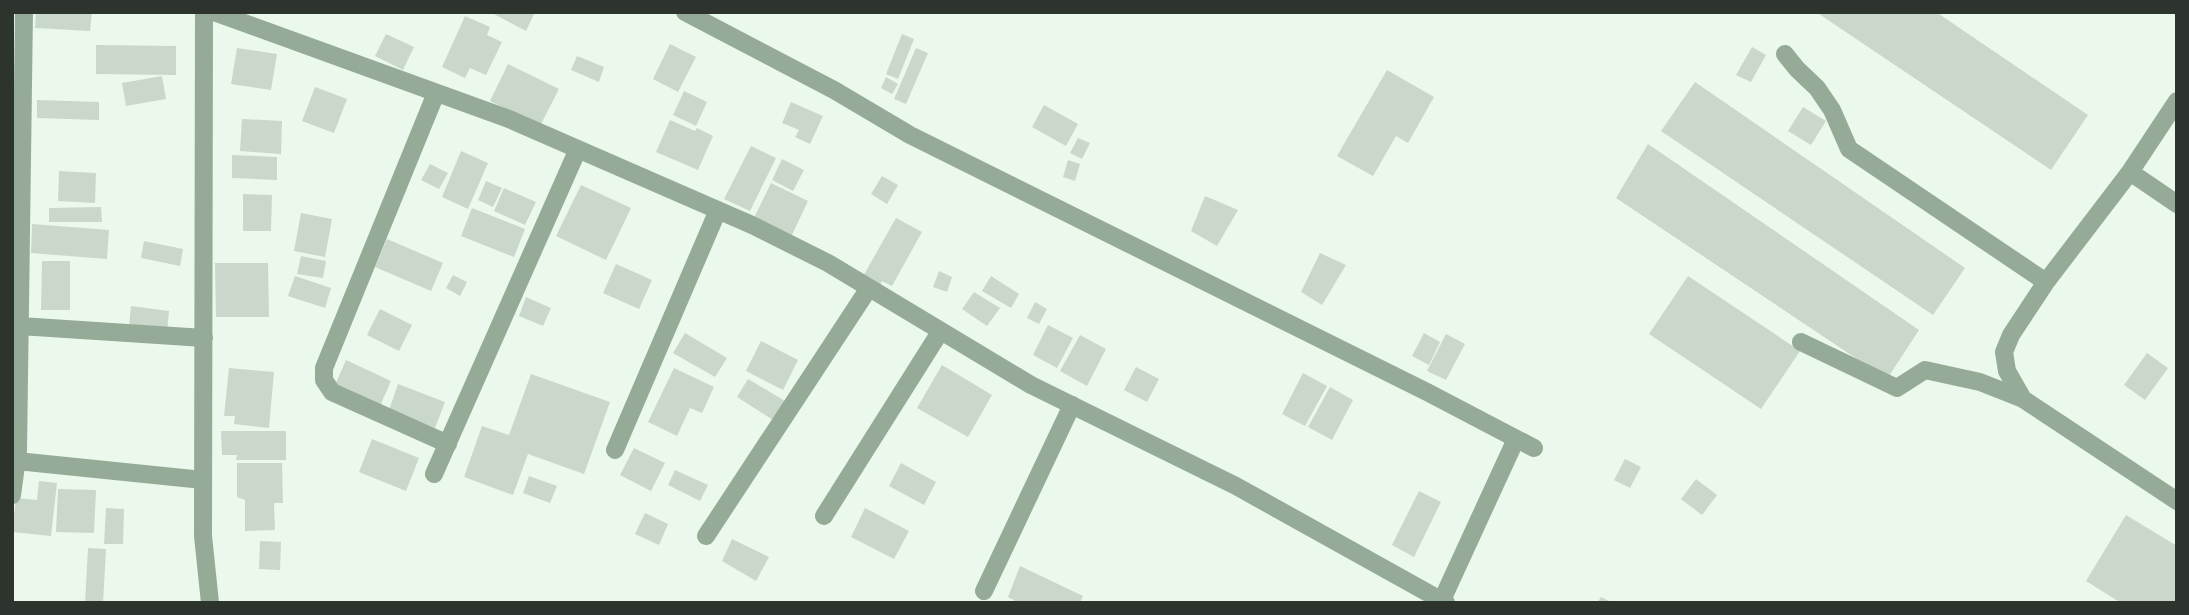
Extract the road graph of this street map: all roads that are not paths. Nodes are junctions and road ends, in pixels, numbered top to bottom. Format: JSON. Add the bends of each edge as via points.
{"nodes":[{"id":1,"x":24,"y":12,"type":"edge"},
{"id":2,"x":204,"y":12,"type":"edge"},
{"id":3,"x":214,"y":12,"type":"edge"},
{"id":4,"x":685,"y":12,"type":"edge"},
{"id":5,"x":1785,"y":54,"type":"dead end"},
{"id":6,"x":436,"y":93,"type":"junction"},
{"id":7,"x":2177,"y":101,"type":"edge"},
{"id":8,"x":578,"y":149,"type":"junction"},
{"id":9,"x":2130,"y":172,"type":"junction"},
{"id":10,"x":2177,"y":204,"type":"edge"},
{"id":11,"x":718,"y":210,"type":"junction"},
{"id":12,"x":2046,"y":282,"type":"junction"},
{"id":13,"x":869,"y":288,"type":"junction"},
{"id":14,"x":20,"y":326,"type":"junction"},
{"id":15,"x":940,"y":332,"type":"junction"},
{"id":16,"x":204,"y":338,"type":"junction"},
{"id":17,"x":1801,"y":342,"type":"dead end"},
{"id":18,"x":2023,"y":399,"type":"junction"},
{"id":19,"x":1072,"y":405,"type":"junction"},
{"id":20,"x":1516,"y":439,"type":"junction"},
{"id":21,"x":448,"y":444,"type":"junction"},
{"id":22,"x":1534,"y":448,"type":"dead end"},
{"id":23,"x":615,"y":450,"type":"dead end"},
{"id":24,"x":17,"y":461,"type":"junction"},
{"id":25,"x":434,"y":474,"type":"dead end"},
{"id":26,"x":203,"y":481,"type":"junction"},
{"id":27,"x":12,"y":495,"type":"edge"},
{"id":28,"x":2177,"y":501,"type":"edge"},
{"id":29,"x":824,"y":516,"type":"dead end"},
{"id":30,"x":706,"y":536,"type":"dead end"},
{"id":31,"x":984,"y":591,"type":"dead end"},
{"id":32,"x":1444,"y":601,"type":"edge"},
{"id":33,"x":210,"y":603,"type":"edge"}],
"edges":[{"from":1,"to":14,"type":"street"},
{"from":2,"to":16,"type":"street"},
{"from":3,"to":6,"type":"street"},
{"from":4,"to":20,"type":"street","via":[[910,135]]},
{"from":5,"to":12,"type":"street","via":[[1832,110],[1849,149]]},
{"from":6,"to":8,"type":"street"},
{"from":6,"to":21,"type":"street","via":[[324,368],[324,380],[332,391]]},
{"from":7,"to":9,"type":"street"},
{"from":8,"to":11,"type":"street"},
{"from":8,"to":21,"type":"street"},
{"from":9,"to":10,"type":"street"},
{"from":9,"to":12,"type":"street"},
{"from":11,"to":13,"type":"street"},
{"from":11,"to":23,"type":"street"},
{"from":12,"to":18,"type":"street","via":[[2004,352],[2007,371]]},
{"from":13,"to":15,"type":"street"},
{"from":13,"to":30,"type":"street"},
{"from":14,"to":16,"type":"street"},
{"from":14,"to":24,"type":"street"},
{"from":15,"to":19,"type":"street"},
{"from":15,"to":29,"type":"street"},
{"from":16,"to":26,"type":"street"},
{"from":17,"to":18,"type":"street","via":[[1897,388],[1925,370],[1980,382]]},
{"from":18,"to":28,"type":"street"},
{"from":19,"to":31,"type":"street"},
{"from":19,"to":32,"type":"street","via":[[1237,486]]},
{"from":20,"to":22,"type":"street"},
{"from":20,"to":32,"type":"street"},
{"from":21,"to":25,"type":"street"},
{"from":24,"to":26,"type":"street"},
{"from":24,"to":27,"type":"street"},
{"from":26,"to":33,"type":"street"}]}
